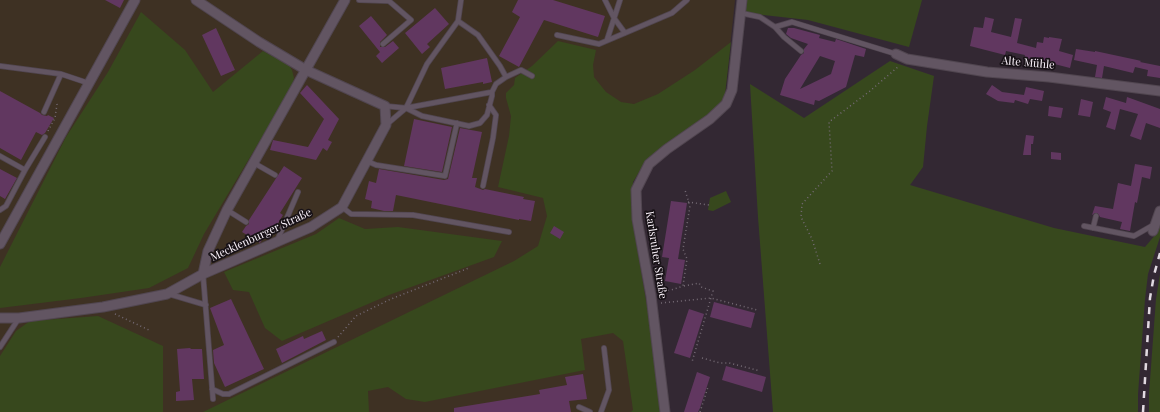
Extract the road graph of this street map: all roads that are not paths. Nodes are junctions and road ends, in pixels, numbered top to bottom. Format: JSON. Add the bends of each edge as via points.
{"nodes":[{"id":1,"x":135,"y":0,"type":"edge"},
{"id":2,"x":196,"y":0,"type":"edge"},
{"id":3,"x":345,"y":0,"type":"edge"},
{"id":4,"x":359,"y":0,"type":"edge"},
{"id":5,"x":461,"y":0,"type":"edge"},
{"id":6,"x":605,"y":0,"type":"edge"},
{"id":7,"x":620,"y":0,"type":"edge"},
{"id":8,"x":687,"y":0,"type":"edge"},
{"id":9,"x":742,"y":0,"type":"edge"},
{"id":10,"x":741,"y":14,"type":"junction"},
{"id":11,"x":614,"y":18,"type":"junction"},
{"id":12,"x":458,"y":21,"type":"junction"},
{"id":13,"x":775,"y":27,"type":"junction"},
{"id":14,"x":626,"y":33,"type":"junction"},
{"id":15,"x":558,"y":35,"type":"dead end"},
{"id":16,"x":607,"y":40,"type":"junction"},
{"id":17,"x":383,"y":44,"type":"dead end"},
{"id":18,"x":801,"y":51,"type":"dead end"},
{"id":19,"x":896,"y":54,"type":"joint"},
{"id":20,"x":0,"y":66,"type":"edge"},
{"id":21,"x":306,"y":70,"type":"junction"},
{"id":22,"x":61,"y":74,"type":"junction"},
{"id":23,"x":532,"y":76,"type":"dead end"},
{"id":24,"x":506,"y":77,"type":"junction"},
{"id":25,"x":88,"y":83,"type":"junction"},
{"id":26,"x":1160,"y":91,"type":"edge"},
{"id":27,"x":492,"y":92,"type":"junction"},
{"id":28,"x":385,"y":106,"type":"junction"},
{"id":29,"x":489,"y":106,"type":"junction"},
{"id":30,"x":406,"y":108,"type":"junction"},
{"id":31,"x":44,"y":112,"type":"dead end"},
{"id":32,"x":457,"y":123,"type":"junction"},
{"id":33,"x":386,"y":125,"type":"junction"},
{"id":34,"x":45,"y":137,"type":"road end"},
{"id":35,"x":0,"y":156,"type":"edge"},
{"id":36,"x":367,"y":161,"type":"junction"},
{"id":37,"x":254,"y":163,"type":"junction"},
{"id":38,"x":25,"y":170,"type":"junction"},
{"id":39,"x":275,"y":175,"type":"dead end"},
{"id":40,"x":482,"y":186,"type":"dead end"},
{"id":41,"x":298,"y":192,"type":"dead end"},
{"id":42,"x":342,"y":207,"type":"junction"},
{"id":43,"x":0,"y":210,"type":"edge"},
{"id":44,"x":228,"y":210,"type":"junction"},
{"id":45,"x":1160,"y":211,"type":"edge"},
{"id":46,"x":1096,"y":216,"type":"dead end"},
{"id":47,"x":246,"y":222,"type":"dead end"},
{"id":48,"x":1084,"y":226,"type":"dead end"},
{"id":49,"x":1155,"y":227,"type":"joint"},
{"id":50,"x":1093,"y":228,"type":"junction"},
{"id":51,"x":509,"y":232,"type":"dead end"},
{"id":52,"x":276,"y":241,"type":"junction"},
{"id":53,"x":0,"y":244,"type":"edge"},
{"id":54,"x":203,"y":274,"type":"junction"},
{"id":55,"x":167,"y":294,"type":"junction"},
{"id":56,"x":206,"y":305,"type":"junction"},
{"id":57,"x":0,"y":318,"type":"edge"},
{"id":58,"x":19,"y":318,"type":"junction"},
{"id":59,"x":334,"y":342,"type":"road end"},
{"id":60,"x":0,"y":347,"type":"edge"},
{"id":61,"x":604,"y":348,"type":"dead end"},
{"id":62,"x":212,"y":389,"type":"junction"},
{"id":63,"x":213,"y":399,"type":"dead end"},
{"id":64,"x":579,"y":407,"type":"dead end"},
{"id":65,"x":590,"y":412,"type":"edge"},
{"id":66,"x":602,"y":412,"type":"edge"},
{"id":67,"x":665,"y":412,"type":"edge"}],
"edges":[{"from":1,"to":25,"type":"street"},
{"from":2,"to":21,"type":"street"},
{"from":3,"to":21,"type":"street","name":"Mecklenburger Straße"},
{"from":4,"to":17,"type":"lane","via":[[389,1],[411,20]]},
{"from":5,"to":12,"type":"lane"},
{"from":6,"to":11,"type":"lane"},
{"from":7,"to":11,"type":"lane"},
{"from":8,"to":14,"type":"lane","via":[[672,13]]},
{"from":9,"to":10,"type":"street","name":"Karlsruher Straße"},
{"from":10,"to":13,"type":"lane","via":[[760,18]]},
{"from":10,"to":67,"type":"street","name":"Karlsruher Straße","via":[[732,90],[726,104],[649,164],[636,190],[637,219],[651,296]]},
{"from":11,"to":14,"type":"lane"},
{"from":11,"to":16,"type":"lane"},
{"from":12,"to":24,"type":"lane","via":[[478,35]]},
{"from":12,"to":30,"type":"lane","via":[[427,64]]},
{"from":13,"to":18,"type":"lane"},
{"from":13,"to":19,"type":"lane","via":[[792,22]]},
{"from":14,"to":16,"type":"lane"},
{"from":15,"to":16,"type":"lane","via":[[599,44]]},
{"from":19,"to":26,"type":"street","name":"Alte Mühle","via":[[907,59],[987,72]]},
{"from":20,"to":22,"type":"lane"},
{"from":21,"to":28,"type":"street"},
{"from":21,"to":37,"type":"street","name":"Mecklenburger Straße"},
{"from":22,"to":25,"type":"lane"},
{"from":22,"to":31,"type":"lane"},
{"from":23,"to":24,"type":"lane","via":[[521,70]]},
{"from":24,"to":27,"type":"lane","via":[[496,84]]},
{"from":25,"to":53,"type":"street"},
{"from":27,"to":29,"type":"lane"},
{"from":27,"to":30,"type":"lane"},
{"from":28,"to":30,"type":"lane"},
{"from":28,"to":33,"type":"street"},
{"from":29,"to":32,"type":"lane","via":[[480,123],[470,126]]},
{"from":29,"to":40,"type":"lane","via":[[496,115]]},
{"from":30,"to":32,"type":"lane","via":[[422,116]]},
{"from":30,"to":33,"type":"lane"},
{"from":32,"to":36,"type":"lane","via":[[446,176],[376,165]]},
{"from":33,"to":36,"type":"street","name":"Mecklenburger Straße"},
{"from":34,"to":38,"type":"lane"},
{"from":35,"to":38,"type":"lane"},
{"from":36,"to":42,"type":"street","name":"Mecklenburger Straße"},
{"from":37,"to":39,"type":"lane"},
{"from":37,"to":44,"type":"street","name":"Mecklenburger Straße"},
{"from":38,"to":43,"type":"lane","via":[[6,206]]},
{"from":41,"to":52,"type":"lane"},
{"from":42,"to":51,"type":"lane","via":[[351,214],[413,215]]},
{"from":42,"to":52,"type":"street","name":"Mecklenburger Straße","via":[[311,227]]},
{"from":44,"to":47,"type":"lane"},
{"from":44,"to":54,"type":"street","name":"Mecklenburger Straße","via":[[208,251]]},
{"from":45,"to":49,"type":"street"},
{"from":46,"to":50,"type":"lane"},
{"from":48,"to":50,"type":"lane"},
{"from":49,"to":50,"type":"lane","via":[[1134,236]]},
{"from":52,"to":54,"type":"street","name":"Mecklenburger Straße"},
{"from":54,"to":55,"type":"street","name":"Mecklenburger Straße"},
{"from":54,"to":56,"type":"lane"},
{"from":55,"to":56,"type":"lane"},
{"from":55,"to":58,"type":"street","name":"Mecklenburger Straße","via":[[103,307]]},
{"from":56,"to":62,"type":"lane"},
{"from":57,"to":58,"type":"street","name":"Mecklenburger Straße"},
{"from":58,"to":60,"type":"lane"},
{"from":59,"to":62,"type":"lane","via":[[229,394]]},
{"from":61,"to":66,"type":"lane","via":[[609,390]]},
{"from":62,"to":63,"type":"lane"},
{"from":64,"to":65,"type":"lane"}]}
